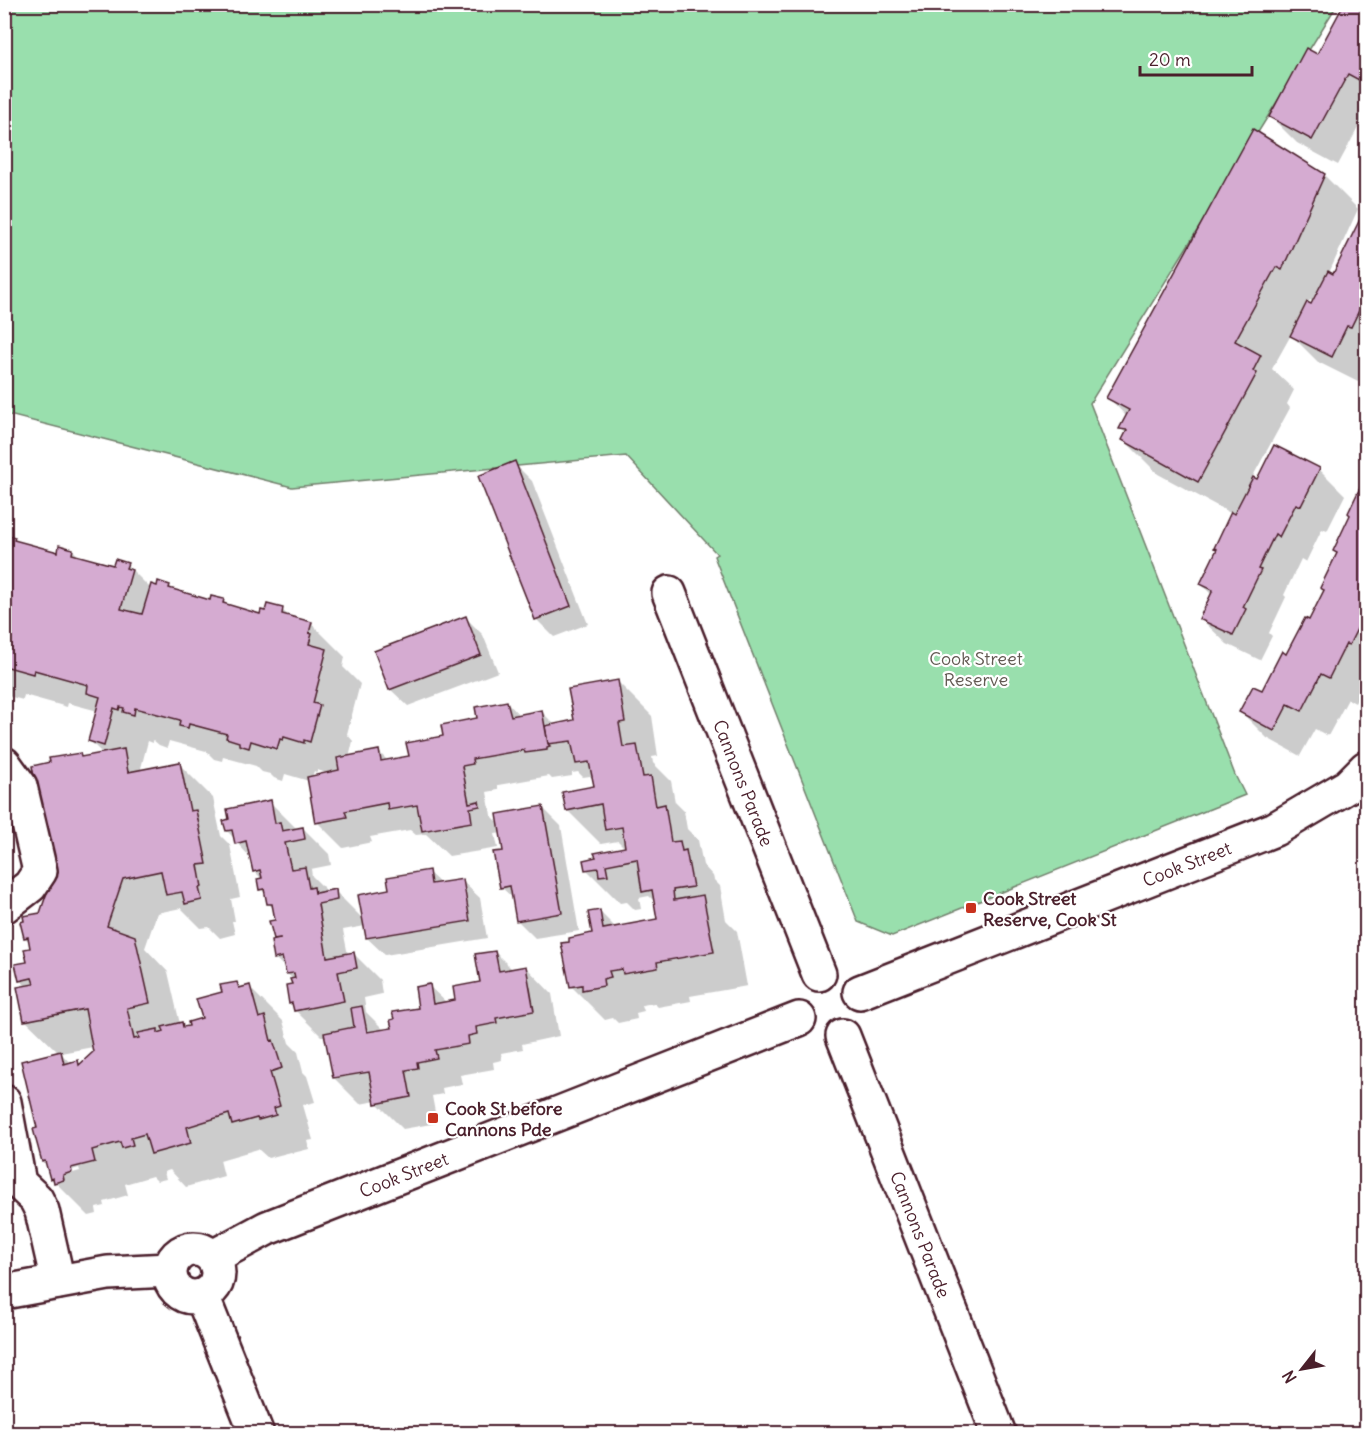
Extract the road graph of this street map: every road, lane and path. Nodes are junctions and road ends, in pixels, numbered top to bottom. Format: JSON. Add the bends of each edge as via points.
{"nodes":[{"id":1,"x":669,"y":593,"type":"dead end"},
{"id":2,"x":4,"y":764,"type":"edge"},
{"id":3,"x":1366,"y":768,"type":"edge"},
{"id":4,"x":4,"y":906,"type":"edge"},
{"id":5,"x":819,"y":974,"type":"junction"},
{"id":6,"x":860,"y":992,"type":"junction"},
{"id":7,"x":799,"y":1018,"type":"junction"},
{"id":8,"x":843,"y":1036,"type":"junction"},
{"id":9,"x":4,"y":1102,"type":"edge"},
{"id":10,"x":213,"y":1257,"type":"junction"},
{"id":11,"x":170,"y":1270,"type":"junction"},
{"id":12,"x":58,"y":1282,"type":"junction"},
{"id":13,"x":4,"y":1292,"type":"edge"},
{"id":14,"x":202,"y":1296,"type":"junction"},
{"id":15,"x":256,"y":1434,"type":"edge"},
{"id":16,"x":999,"y":1434,"type":"edge"}],
"edges":[{"from":1,"to":5,"type":"street","name":"Cannons Parade"},
{"from":2,"to":4,"type":"street","via":[[20,786],[40,871],[30,886]]},
{"from":3,"to":6,"type":"street","name":"Cook Street","via":[[1348,786],[1275,829]]},
{"from":5,"to":6,"type":"street","via":[[842,974]]},
{"from":5,"to":7,"type":"street","via":[[800,990],[796,1009]]},
{"from":6,"to":8,"type":"street","via":[[862,1015],[852,1031]]},
{"from":7,"to":8,"type":"street","via":[[805,1028],[822,1038]]},
{"from":7,"to":10,"type":"street","name":"Cook Street","via":[[267,1228]]},
{"from":8,"to":16,"type":"street","name":"Cannons Parade"},
{"from":9,"to":12,"type":"street","via":[[19,1183],[42,1211]]},
{"from":10,"to":11,"type":"street","via":[[199,1249],[184,1250],[176,1255]]},
{"from":10,"to":14,"type":"street","via":[[218,1279]]},
{"from":11,"to":12,"type":"street","via":[[108,1272]]},
{"from":11,"to":14,"type":"street","via":[[170,1278],[179,1292]]},
{"from":12,"to":13,"type":"street"},
{"from":14,"to":15,"type":"street"}]}
